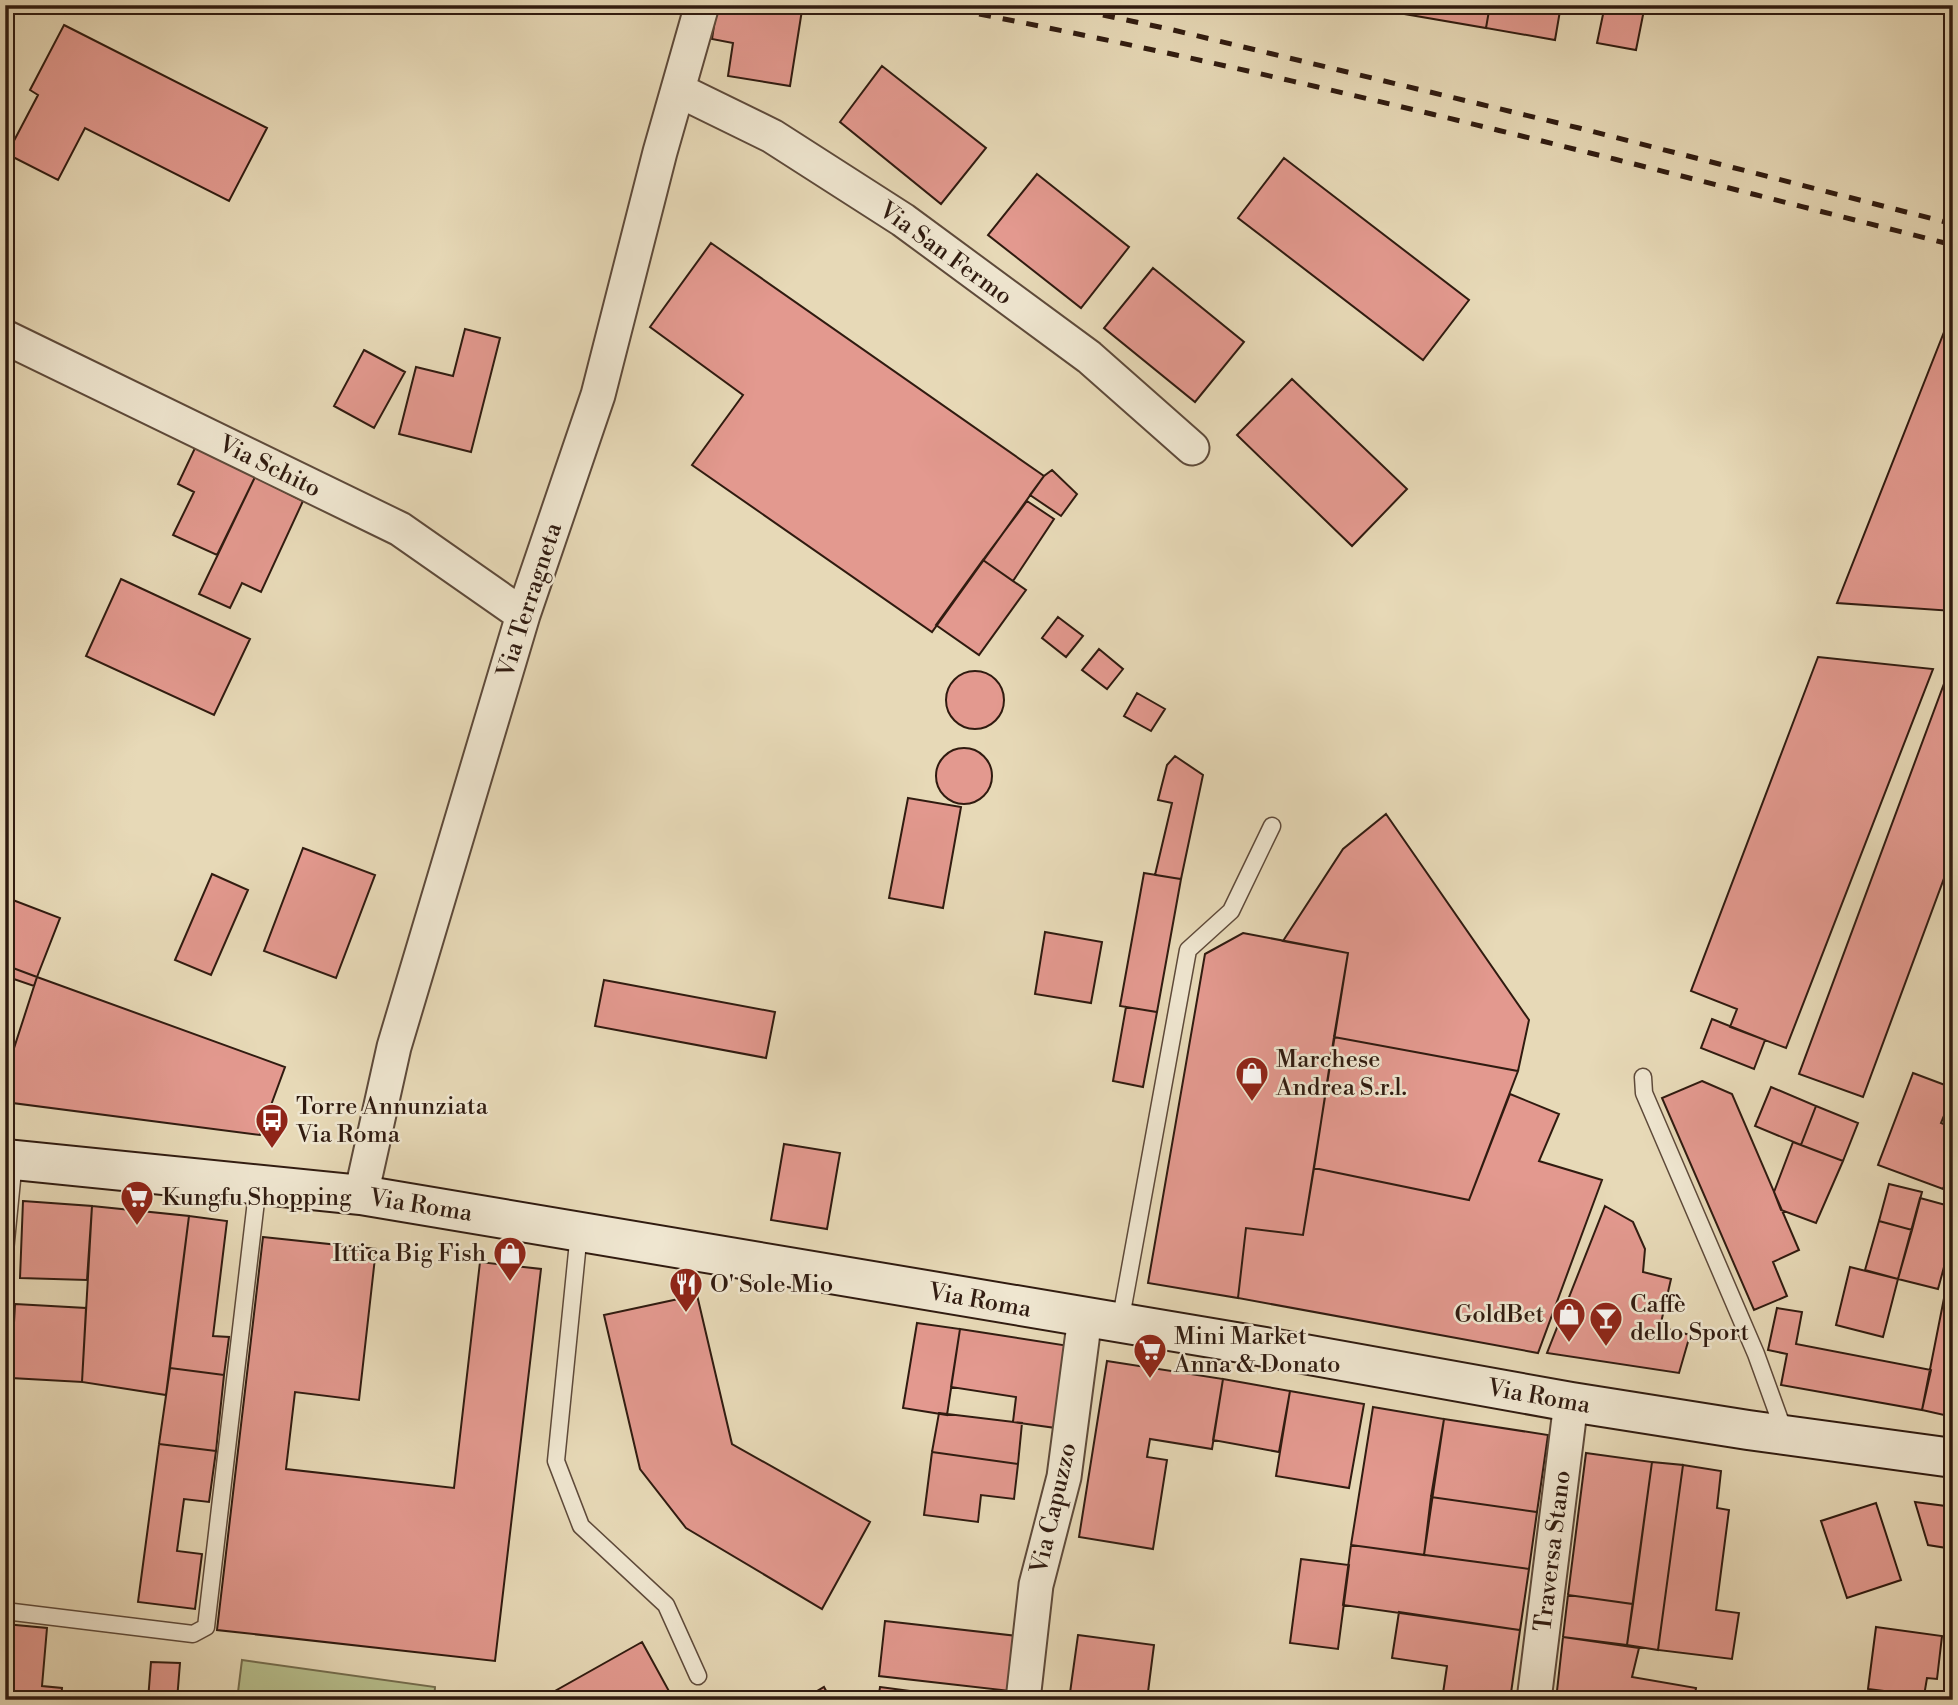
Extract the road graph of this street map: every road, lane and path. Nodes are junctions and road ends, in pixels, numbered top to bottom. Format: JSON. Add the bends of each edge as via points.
{"nodes":[{"id":1,"x":702,"y":5,"type":"edge"},
{"id":2,"x":678,"y":90,"type":"junction"},
{"id":3,"x":5,"y":337,"type":"edge"},
{"id":4,"x":1192,"y":449,"type":"dead end"},
{"id":5,"x":523,"y":615,"type":"junction"},
{"id":6,"x":1272,"y":826,"type":"dead end"},
{"id":7,"x":1643,"y":1077,"type":"dead end"},
{"id":8,"x":10,"y":1159,"type":"edge"},
{"id":9,"x":258,"y":1184,"type":"junction"},
{"id":10,"x":361,"y":1195,"type":"junction"},
{"id":11,"x":579,"y":1231,"type":"junction"},
{"id":12,"x":5,"y":1251,"type":"edge"},
{"id":13,"x":1103,"y":1320,"type":"junction"},
{"id":14,"x":1571,"y":1402,"type":"junction"},
{"id":15,"x":1785,"y":1434,"type":"junction"},
{"id":16,"x":1953,"y":1458,"type":"edge"},
{"id":17,"x":5,"y":1611,"type":"edge"},
{"id":18,"x":698,"y":1676,"type":"dead end"},
{"id":19,"x":1023,"y":1700,"type":"edge"},
{"id":20,"x":1534,"y":1700,"type":"edge"}],
"edges":[{"from":1,"to":2,"type":"street","name":"Via Terragneta"},
{"from":2,"to":4,"type":"street","name":"Via San Fermo","via":[[772,136],[903,220],[1089,357]]},
{"from":2,"to":5,"type":"street","name":"Via Terragneta","via":[[598,395]]},
{"from":3,"to":5,"type":"street","name":"Via Schito","via":[[400,529]]},
{"from":5,"to":10,"type":"street","name":"Via Terragneta","via":[[394,1047]]},
{"from":6,"to":13,"type":"lane","via":[[1231,911],[1188,950]]},
{"from":7,"to":15,"type":"lane","via":[[1644,1093],[1756,1354]]},
{"from":8,"to":9,"type":"street","name":"Via Roma"},
{"from":8,"to":12,"type":"lane"},
{"from":9,"to":10,"type":"street","name":"Via Roma"},
{"from":9,"to":17,"type":"lane","via":[[206,1627],[193,1634]]},
{"from":10,"to":11,"type":"street","name":"Via Roma"},
{"from":11,"to":13,"type":"street","name":"Via Roma"},
{"from":11,"to":18,"type":"lane","via":[[556,1461],[582,1526],[666,1605]]},
{"from":13,"to":14,"type":"street","name":"Via Roma"},
{"from":13,"to":19,"type":"street","name":"Via Capuzzo","via":[[1036,1585]]},
{"from":14,"to":15,"type":"street","name":"Via Roma"},
{"from":14,"to":20,"type":"street","name":"Traversa Stano"},
{"from":15,"to":16,"type":"street","name":"Via Roma"}]}
